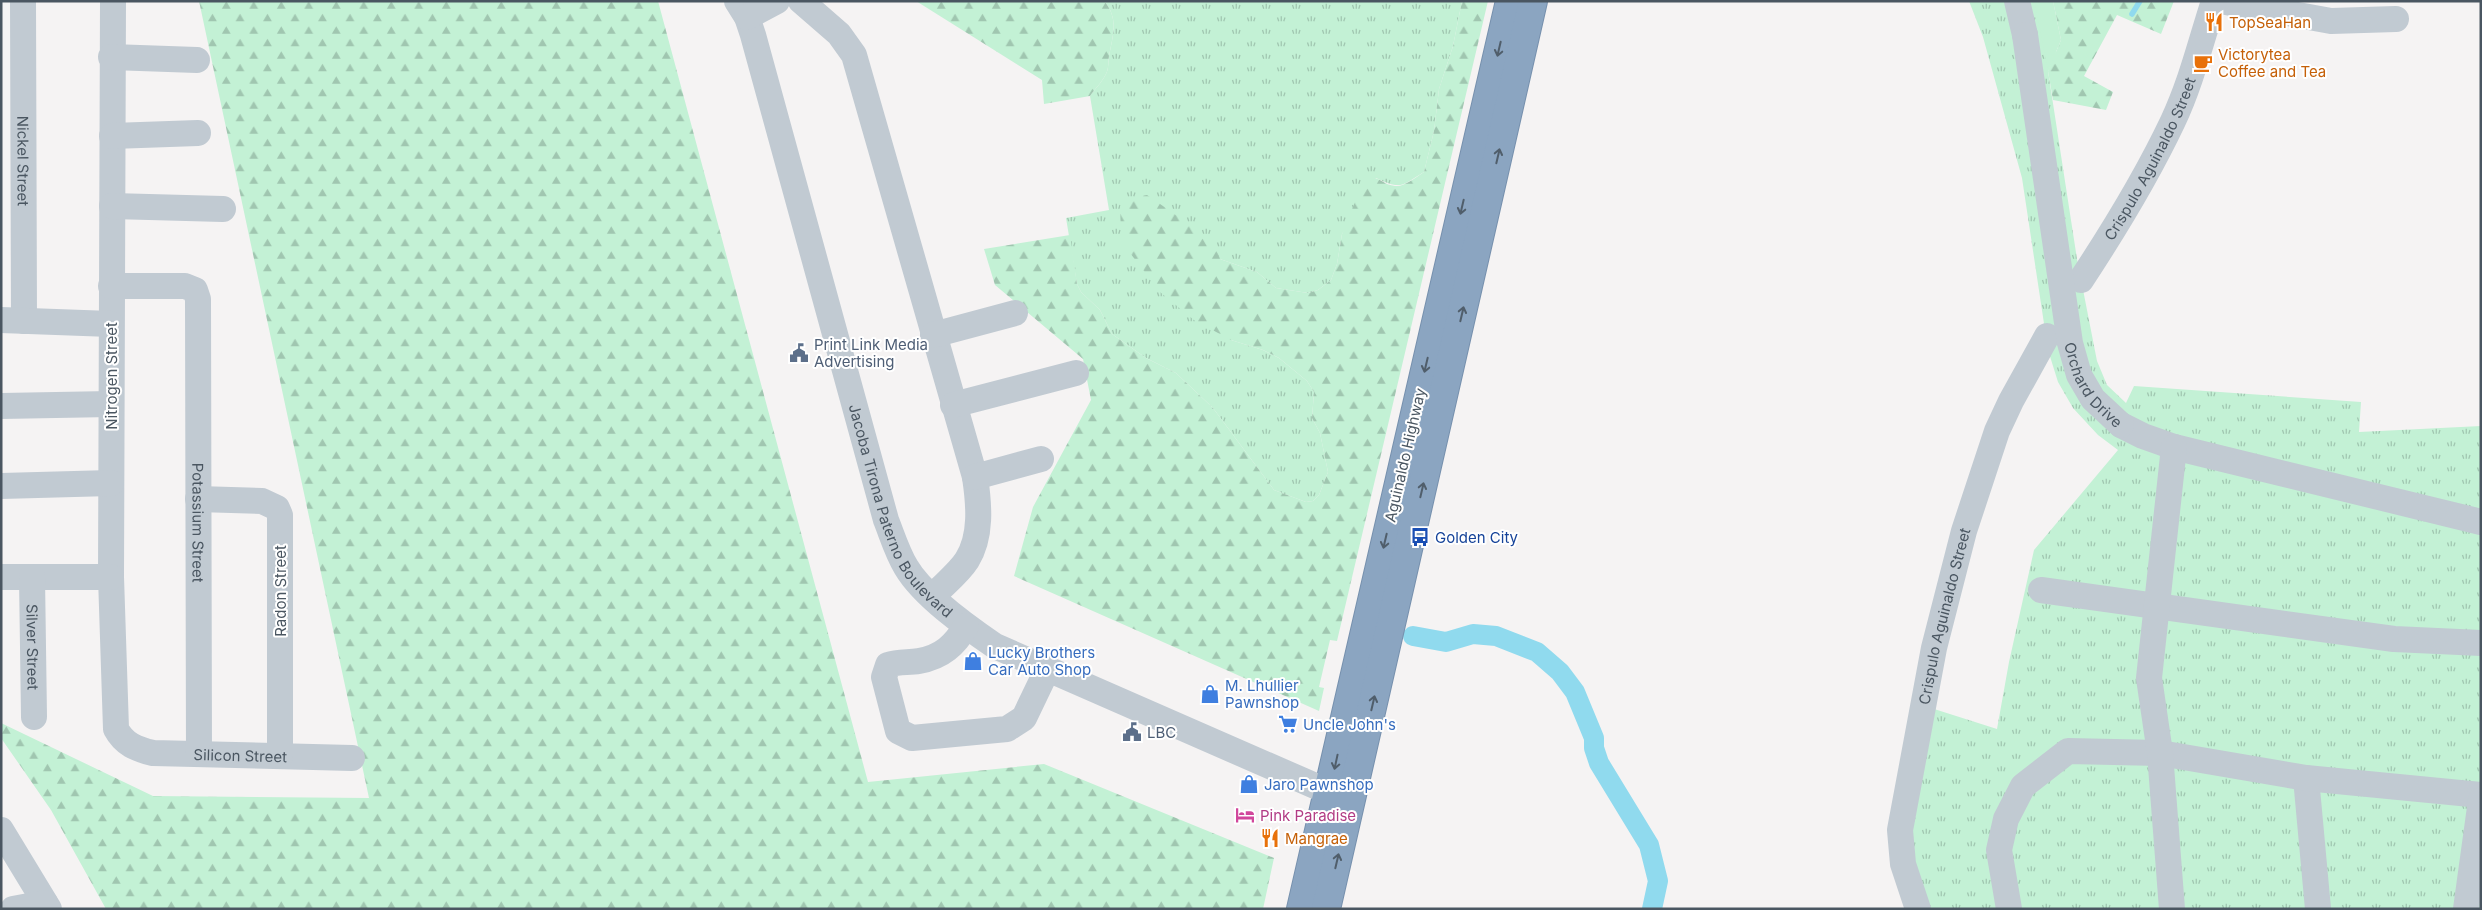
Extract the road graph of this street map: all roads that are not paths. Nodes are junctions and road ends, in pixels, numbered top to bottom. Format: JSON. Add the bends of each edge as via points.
{"nodes":[{"id":1,"x":23,"y":1,"type":"edge"},
{"id":2,"x":113,"y":1,"type":"edge"},
{"id":3,"x":778,"y":1,"type":"edge"},
{"id":4,"x":801,"y":1,"type":"edge"},
{"id":5,"x":1510,"y":1,"type":"edge"},
{"id":6,"x":1533,"y":1,"type":"edge"},
{"id":7,"x":2017,"y":1,"type":"edge"},
{"id":8,"x":2214,"y":1,"type":"edge"},
{"id":9,"x":2220,"y":1,"type":"edge"},
{"id":10,"x":742,"y":9,"type":"edge"},
{"id":11,"x":2396,"y":18,"type":"dead end"},
{"id":12,"x":111,"y":57,"type":"junction"},
{"id":13,"x":197,"y":60,"type":"dead end"},
{"id":14,"x":198,"y":133,"type":"dead end"},
{"id":15,"x":112,"y":136,"type":"junction"},
{"id":16,"x":112,"y":206,"type":"junction"},
{"id":17,"x":223,"y":209,"type":"dead end"},
{"id":18,"x":2081,"y":280,"type":"dead end"},
{"id":19,"x":111,"y":286,"type":"junction"},
{"id":20,"x":1015,"y":313,"type":"dead end"},
{"id":21,"x":13,"y":320,"type":"edge"},
{"id":22,"x":111,"y":324,"type":"junction"},
{"id":23,"x":933,"y":335,"type":"junction"},
{"id":24,"x":2047,"y":336,"type":"dead end"},
{"id":25,"x":1076,"y":373,"type":"dead end"},
{"id":26,"x":111,"y":404,"type":"junction"},
{"id":27,"x":953,"y":405,"type":"junction"},
{"id":28,"x":1,"y":406,"type":"edge"},
{"id":29,"x":2174,"y":446,"type":"junction"},
{"id":30,"x":1041,"y":459,"type":"dead end"},
{"id":31,"x":975,"y":477,"type":"junction"},
{"id":32,"x":111,"y":483,"type":"junction"},
{"id":33,"x":1,"y":486,"type":"edge"},
{"id":34,"x":198,"y":499,"type":"junction"},
{"id":35,"x":2481,"y":522,"type":"edge"},
{"id":36,"x":1,"y":577,"type":"edge"},
{"id":37,"x":32,"y":577,"type":"junction"},
{"id":38,"x":112,"y":577,"type":"junction"},
{"id":39,"x":2042,"y":590,"type":"dead end"},
{"id":40,"x":932,"y":597,"type":"junction"},
{"id":41,"x":2157,"y":607,"type":"junction"},
{"id":42,"x":966,"y":626,"type":"junction"},
{"id":43,"x":2481,"y":643,"type":"edge"},
{"id":44,"x":1047,"y":670,"type":"junction"},
{"id":45,"x":34,"y":717,"type":"dead end"},
{"id":46,"x":130,"y":745,"type":"joint"},
{"id":47,"x":2160,"y":753,"type":"junction"},
{"id":48,"x":199,"y":754,"type":"junction"},
{"id":49,"x":280,"y":756,"type":"junction"},
{"id":50,"x":352,"y":758,"type":"dead end"},
{"id":51,"x":2306,"y":778,"type":"junction"},
{"id":52,"x":1329,"y":792,"type":"junction"},
{"id":53,"x":2481,"y":795,"type":"edge"},
{"id":54,"x":2481,"y":800,"type":"edge"},
{"id":55,"x":1,"y":830,"type":"edge"},
{"id":56,"x":47,"y":906,"type":"edge"},
{"id":57,"x":13,"y":909,"type":"edge"},
{"id":58,"x":1301,"y":909,"type":"edge"},
{"id":59,"x":1326,"y":909,"type":"edge"},
{"id":60,"x":1918,"y":909,"type":"edge"},
{"id":61,"x":2009,"y":909,"type":"edge"},
{"id":62,"x":2172,"y":909,"type":"edge"},
{"id":63,"x":2318,"y":909,"type":"edge"},
{"id":64,"x":2466,"y":909,"type":"edge"}],
"edges":[{"from":1,"to":21,"type":"street","name":"Nickel Street"},
{"from":2,"to":12,"type":"street","name":"Nitrogen Street"},
{"from":3,"to":10,"type":"street"},
{"from":4,"to":23,"type":"street","via":[[839,34],[854,55]]},
{"from":5,"to":52,"type":"highway","name":"Aguinaldo Highway","one_way":true},
{"from":59,"to":6,"type":"highway","name":"Aguinaldo Highway","one_way":true},
{"from":7,"to":29,"type":"street","name":"Orchard Drive","bridge":true,"via":[[2025,35],[2070,343],[2080,375],[2093,399],[2122,425]]},
{"from":8,"to":18,"type":"street","name":"Crispulo Aguinaldo Street","via":[[2173,121],[2114,230]]},
{"from":9,"to":11,"type":"street","via":[[2331,21]]},
{"from":10,"to":40,"type":"street","name":"Jacoba Tirona Paterno Boulevard","via":[[886,520],[906,567]]},
{"from":12,"to":13,"type":"street"},
{"from":12,"to":15,"type":"street","name":"Nitrogen Street"},
{"from":14,"to":15,"type":"street"},
{"from":15,"to":16,"type":"street","name":"Nitrogen Street"},
{"from":16,"to":17,"type":"street"},
{"from":16,"to":19,"type":"street","name":"Nitrogen Street"},
{"from":19,"to":22,"type":"street","name":"Nitrogen Street"},
{"from":19,"to":34,"type":"street","name":"Potassium Street","via":[[185,286],[194,290],[198,299]]},
{"from":20,"to":23,"type":"street"},
{"from":21,"to":22,"type":"street"},
{"from":22,"to":26,"type":"street","name":"Nitrogen Street"},
{"from":23,"to":27,"type":"street"},
{"from":24,"to":60,"type":"street","name":"Crispulo Aguinaldo Street","via":[[1997,431],[1964,531],[1934,648],[1900,830],[1903,864]]},
{"from":25,"to":27,"type":"street"},
{"from":26,"to":28,"type":"street"},
{"from":26,"to":32,"type":"street","name":"Nitrogen Street"},
{"from":27,"to":31,"type":"street"},
{"from":29,"to":35,"type":"street","name":"Orchard Drive"},
{"from":29,"to":41,"type":"street"},
{"from":30,"to":31,"type":"street"},
{"from":31,"to":40,"type":"street","via":[[979,506],[975,544],[966,561]]},
{"from":32,"to":33,"type":"street"},
{"from":32,"to":38,"type":"street","name":"Nitrogen Street"},
{"from":34,"to":48,"type":"street","name":"Potassium Street"},
{"from":34,"to":49,"type":"street","name":"Radon Street","via":[[262,501],[277,508],[280,516]]},
{"from":36,"to":37,"type":"street"},
{"from":37,"to":38,"type":"street"},
{"from":37,"to":45,"type":"street","name":"Silver Street"},
{"from":38,"to":46,"type":"street","name":"Nitrogen Street","via":[[116,729],[121,739]]},
{"from":39,"to":41,"type":"street"},
{"from":40,"to":42,"type":"street","name":"Jacoba Tirona Paterno Boulevard"},
{"from":41,"to":43,"type":"street","via":[[2394,639]]},
{"from":41,"to":47,"type":"street","via":[[2149,678]]},
{"from":42,"to":44,"type":"street","name":"Jacoba Tirona Paterno Boulevard","via":[[995,646]]},
{"from":42,"to":44,"type":"street","via":[[951,648],[941,654],[888,665],[884,677],[898,731],[912,738],[1007,729],[1024,718]]},
{"from":44,"to":52,"type":"street","name":"Jacoba Tirona Paterno Boulevard"},
{"from":46,"to":48,"type":"street","name":"Silicon Street","via":[[152,753]]},
{"from":47,"to":51,"type":"street"},
{"from":47,"to":61,"type":"street","via":[[2068,751],[2023,786],[2006,818],[1999,850]]},
{"from":47,"to":62,"type":"street"},
{"from":48,"to":49,"type":"street","name":"Silicon Street"},
{"from":49,"to":50,"type":"street","name":"Silicon Street"},
{"from":51,"to":53,"type":"street"},
{"from":51,"to":63,"type":"street"},
{"from":52,"to":58,"type":"highway","name":"Aguinaldo Highway"},
{"from":54,"to":64,"type":"street"},
{"from":55,"to":56,"type":"street"},
{"from":56,"to":57,"type":"street"}]}
